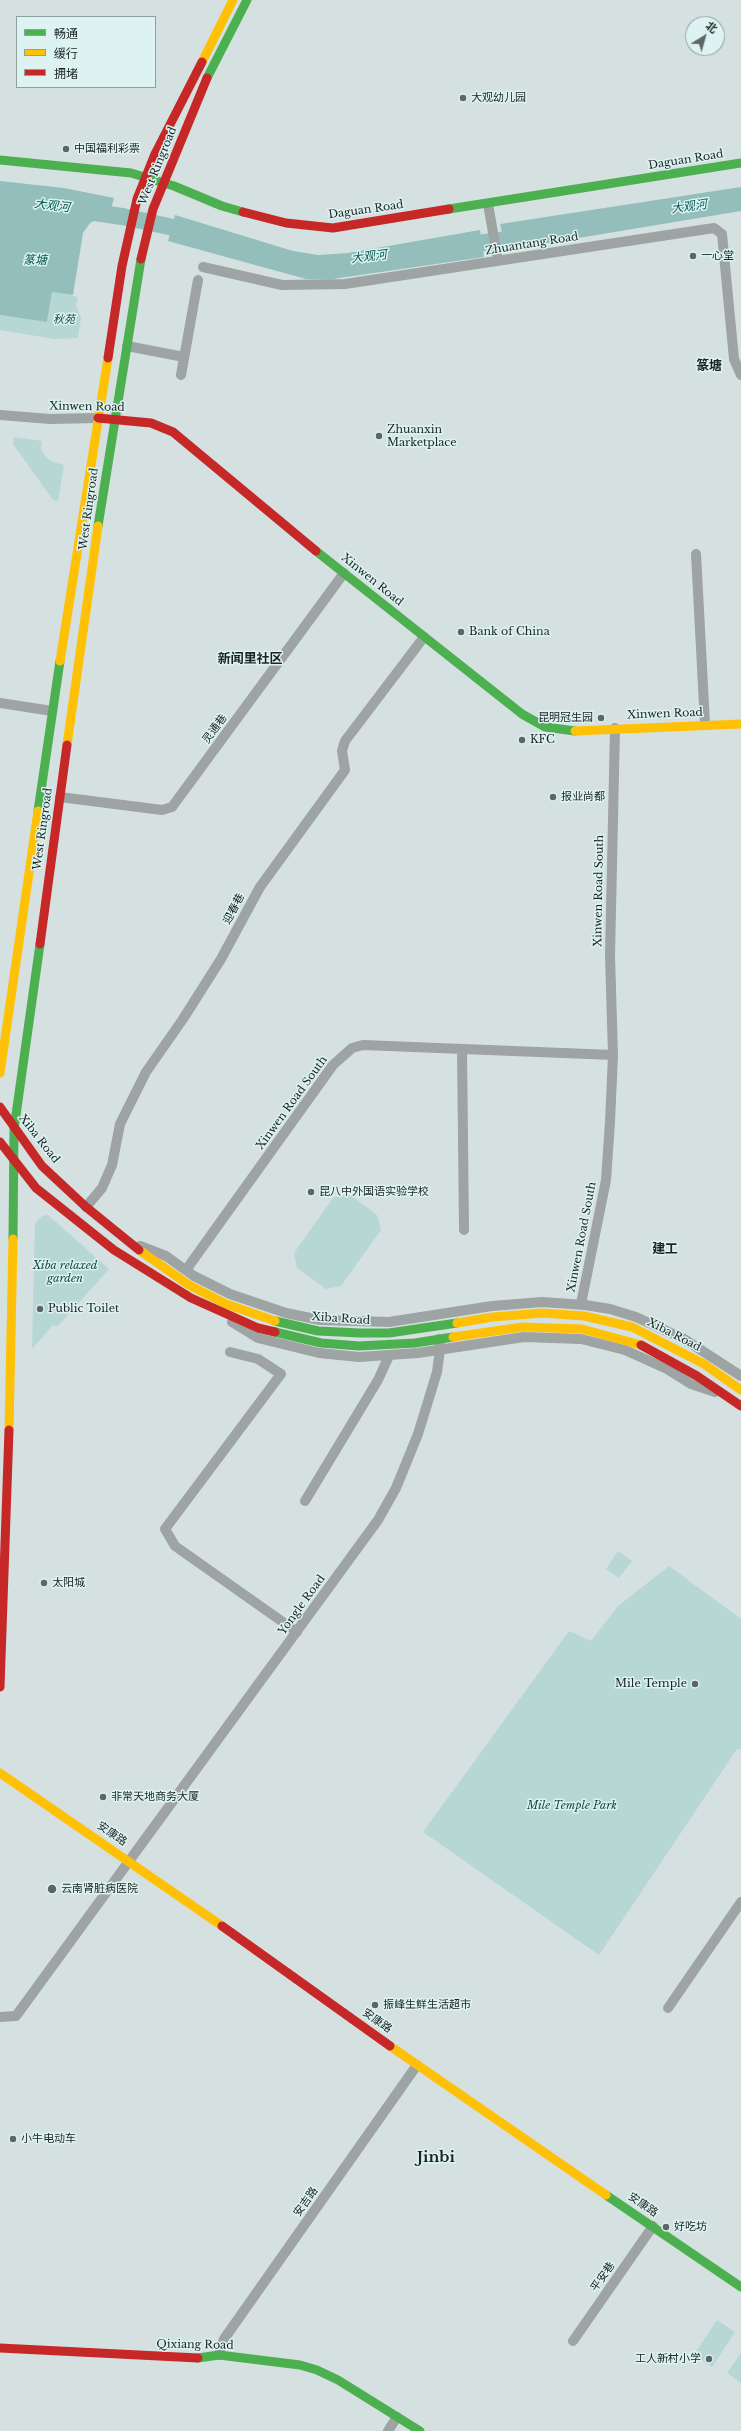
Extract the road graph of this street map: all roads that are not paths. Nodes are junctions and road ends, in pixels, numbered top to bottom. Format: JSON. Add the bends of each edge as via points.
{"nodes":[{"id":1,"x":233,"y":0,"type":"edge"},
{"id":2,"x":247,"y":0,"type":"edge"},
{"id":3,"x":0,"y":160,"type":"edge"},
{"id":4,"x":741,"y":163,"type":"edge"},
{"id":5,"x":145,"y":177,"type":"junction"},
{"id":6,"x":162,"y":182,"type":"junction"},
{"id":7,"x":488,"y":204,"type":"junction"},
{"id":8,"x":498,"y":261,"type":"junction"},
{"id":9,"x":203,"y":267,"type":"dead end"},
{"id":10,"x":198,"y":280,"type":"dead end"},
{"id":11,"x":127,"y":346,"type":"junction"},
{"id":12,"x":184,"y":357,"type":"junction"},
{"id":13,"x":741,"y":374,"type":"edge"},
{"id":14,"x":182,"y":375,"type":"dead end"},
{"id":15,"x":0,"y":415,"type":"edge"},
{"id":16,"x":98,"y":418,"type":"junction"},
{"id":17,"x":116,"y":419,"type":"junction"},
{"id":18,"x":696,"y":554,"type":"dead end"},
{"id":19,"x":344,"y":574,"type":"junction"},
{"id":20,"x":424,"y":637,"type":"junction"},
{"id":21,"x":0,"y":703,"type":"edge"},
{"id":22,"x":52,"y":711,"type":"junction"},
{"id":23,"x":705,"y":724,"type":"junction"},
{"id":24,"x":741,"y":724,"type":"edge"},
{"id":25,"x":615,"y":728,"type":"junction"},
{"id":26,"x":60,"y":797,"type":"junction"},
{"id":27,"x":462,"y":1049,"type":"junction"},
{"id":28,"x":613,"y":1055,"type":"junction"},
{"id":29,"x":0,"y":1073,"type":"edge"},
{"id":30,"x":0,"y":1107,"type":"edge"},
{"id":31,"x":14,"y":1129,"type":"junction"},
{"id":32,"x":0,"y":1142,"type":"edge"},
{"id":33,"x":14,"y":1161,"type":"junction"},
{"id":34,"x":86,"y":1207,"type":"junction"},
{"id":35,"x":464,"y":1230,"type":"dead end"},
{"id":36,"x":124,"y":1239,"type":"junction"},
{"id":37,"x":186,"y":1270,"type":"junction"},
{"id":38,"x":581,"y":1304,"type":"junction"},
{"id":39,"x":208,"y":1307,"type":"junction"},
{"id":40,"x":440,"y":1344,"type":"junction"},
{"id":41,"x":230,"y":1352,"type":"dead end"},
{"id":42,"x":389,"y":1356,"type":"junction"},
{"id":43,"x":741,"y":1376,"type":"edge"},
{"id":44,"x":741,"y":1390,"type":"edge"},
{"id":45,"x":725,"y":1394,"type":"joint"},
{"id":46,"x":741,"y":1406,"type":"edge"},
{"id":47,"x":305,"y":1501,"type":"dead end"},
{"id":48,"x":297,"y":1632,"type":"junction"},
{"id":49,"x":0,"y":1688,"type":"edge"},
{"id":50,"x":0,"y":1773,"type":"edge"},
{"id":51,"x":130,"y":1861,"type":"junction"},
{"id":52,"x":741,"y":1902,"type":"edge"},
{"id":53,"x":668,"y":2008,"type":"dead end"},
{"id":54,"x":0,"y":2017,"type":"edge"},
{"id":55,"x":417,"y":2065,"type":"junction"},
{"id":56,"x":653,"y":2226,"type":"junction"},
{"id":57,"x":741,"y":2287,"type":"edge"},
{"id":58,"x":573,"y":2341,"type":"dead end"},
{"id":59,"x":0,"y":2348,"type":"edge"},
{"id":60,"x":218,"y":2355,"type":"junction"},
{"id":61,"x":397,"y":2417,"type":"junction"},
{"id":62,"x":388,"y":2431,"type":"edge"},
{"id":63,"x":420,"y":2431,"type":"edge"}],
"edges":[{"from":1,"to":5,"type":"main road","name":"West Ringroad"},
{"from":2,"to":6,"type":"main road","name":"West Ringroad","via":[[210,72]]},
{"from":3,"to":5,"type":"main road","name":"Daguan Road","via":[[114,171]]},
{"from":4,"to":7,"type":"main road","name":"Daguan Road"},
{"from":5,"to":6,"type":"main road","name":"Daguan Road"},
{"from":5,"to":16,"type":"main road","name":"West Ringroad","via":[[129,231]]},
{"from":6,"to":7,"type":"main road","name":"Daguan Road","via":[[222,206],[286,224],[333,228]]},
{"from":6,"to":11,"type":"main road","name":"West Ringroad","via":[[146,235]]},
{"from":7,"to":8,"type":"street"},
{"from":8,"to":9,"type":"street","name":"Zhuantang Road","via":[[345,284],[282,284]]},
{"from":8,"to":13,"type":"street","name":"Zhuantang Road","via":[[714,228],[722,234],[734,359]]},
{"from":10,"to":12,"type":"street"},
{"from":11,"to":12,"type":"street"},
{"from":11,"to":17,"type":"main road","name":"West Ringroad"},
{"from":12,"to":14,"type":"street"},
{"from":15,"to":16,"type":"street","name":"Xinwen Road","via":[[50,419]]},
{"from":16,"to":17,"type":"main road","name":"Xinwen Road"},
{"from":16,"to":22,"type":"main road","name":"West Ringroad"},
{"from":17,"to":19,"type":"main road","name":"Xinwen Road","via":[[151,423],[173,432]]},
{"from":17,"to":26,"type":"main road","name":"West Ringroad","via":[[105,475]]},
{"from":18,"to":23,"type":"street"},
{"from":19,"to":20,"type":"main road","name":"Xinwen Road"},
{"from":19,"to":26,"type":"street","name":"灵通巷","via":[[172,808],[162,810]]},
{"from":20,"to":25,"type":"main road","name":"Xinwen Road","via":[[538,724],[569,731]]},
{"from":20,"to":34,"type":"street","name":"迎春巷","via":[[346,741],[342,751],[345,770],[260,886],[221,959],[146,1072],[120,1124],[112,1165],[102,1188]]},
{"from":21,"to":22,"type":"street"},
{"from":22,"to":29,"type":"main road","name":"West Ringroad"},
{"from":23,"to":24,"type":"main road","name":"Xinwen Road"},
{"from":23,"to":25,"type":"main road","name":"Xinwen Road"},
{"from":25,"to":28,"type":"street","name":"Xinwen Road South","via":[[610,956]]},
{"from":26,"to":31,"type":"main road","name":"West Ringroad"},
{"from":27,"to":28,"type":"street","name":"Xinwen Road South"},
{"from":27,"to":35,"type":"street"},
{"from":27,"to":37,"type":"street","name":"Xinwen Road South","via":[[363,1045],[343,1054],[332,1065]]},
{"from":28,"to":38,"type":"street","name":"Xinwen Road South","via":[[606,1180]]},
{"from":30,"to":31,"type":"main road","name":"Xiba Road"},
{"from":31,"to":33,"type":"main road","name":"West Ringroad"},
{"from":31,"to":34,"type":"main road","name":"Xiba Road","via":[[42,1166]]},
{"from":32,"to":33,"type":"main road"},
{"from":33,"to":39,"type":"main road","via":[[36,1188],[76,1221],[151,1275]]},
{"from":33,"to":49,"type":"main road","name":"West Ringroad","via":[[12,1340]]},
{"from":34,"to":36,"type":"main road","name":"Xiba Road"},
{"from":36,"to":37,"type":"street","via":[[166,1256]]},
{"from":36,"to":44,"type":"main road","name":"Xiba Road","via":[[189,1285],[226,1304],[283,1324],[318,1331],[390,1333],[493,1317],[542,1313],[584,1316],[632,1327],[655,1337],[698,1360]]},
{"from":37,"to":38,"type":"street","via":[[230,1294],[286,1313],[320,1320],[389,1322],[492,1306],[542,1302]]},
{"from":38,"to":43,"type":"street","via":[[616,1311],[660,1327],[684,1339]]},
{"from":39,"to":40,"type":"main road","via":[[258,1328],[321,1343],[388,1346]]},
{"from":39,"to":42,"type":"street","via":[[258,1338],[320,1353],[359,1357]]},
{"from":40,"to":42,"type":"street"},
{"from":40,"to":45,"type":"street","via":[[524,1337],[581,1339],[625,1350],[667,1369],[691,1384]]},
{"from":40,"to":48,"type":"street","name":"Yongle Road","via":[[437,1372],[420,1428],[396,1488],[378,1520]]},
{"from":41,"to":48,"type":"street","via":[[258,1359],[281,1374],[165,1529],[175,1546]]},
{"from":42,"to":47,"type":"street","via":[[378,1380]]},
{"from":45,"to":46,"type":"main road"},
{"from":48,"to":51,"type":"street","name":"Yongle Road"},
{"from":50,"to":51,"type":"main road","name":"安康路"},
{"from":51,"to":54,"type":"street","name":"Yongle Road","via":[[16,2016]]},
{"from":51,"to":55,"type":"main road","name":"安康路"},
{"from":52,"to":53,"type":"street"},
{"from":55,"to":56,"type":"main road","name":"安康路"},
{"from":55,"to":60,"type":"street","name":"安吉路","via":[[224,2339]]},
{"from":56,"to":57,"type":"main road","name":"安康路"},
{"from":56,"to":58,"type":"street","name":"平安巷"},
{"from":59,"to":60,"type":"main road","name":"Qixiang Road","via":[[195,2358]]},
{"from":60,"to":61,"type":"main road","name":"Qixiang Road","via":[[300,2365],[317,2370]]},
{"from":61,"to":62,"type":"street"},
{"from":61,"to":63,"type":"main road","name":"Qixiang Road"}]}
